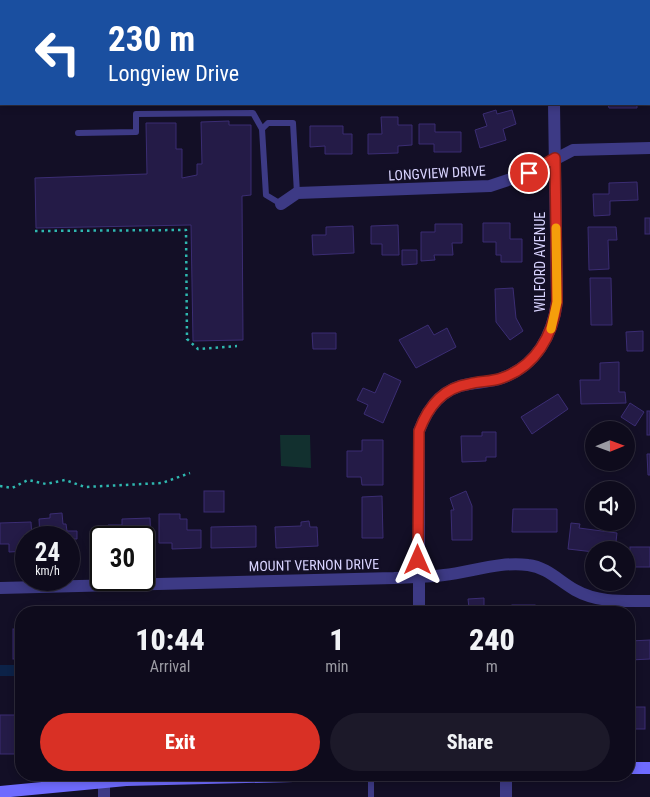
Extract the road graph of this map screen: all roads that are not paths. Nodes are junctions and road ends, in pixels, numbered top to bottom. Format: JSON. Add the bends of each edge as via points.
{"nodes":[{"id":1,"x":554,"y":105,"type":"edge"},
{"id":2,"x":262,"y":129,"type":"junction"},
{"id":3,"x":78,"y":133,"type":"dead end"},
{"id":4,"x":650,"y":148,"type":"edge"},
{"id":5,"x":555,"y":158,"type":"junction"},
{"id":6,"x":297,"y":193,"type":"junction"},
{"id":7,"x":281,"y":204,"type":"joint"},
{"id":8,"x":419,"y":577,"type":"junction"},
{"id":9,"x":0,"y":588,"type":"edge"},
{"id":10,"x":650,"y":601,"type":"edge"},
{"id":11,"x":419,"y":606,"type":"edge"},
{"id":12,"x":635,"y":768,"type":"edge"},
{"id":13,"x":650,"y":768,"type":"edge"},
{"id":14,"x":137,"y":781,"type":"edge"},
{"id":15,"x":371,"y":781,"type":"edge"},
{"id":16,"x":506,"y":781,"type":"edge"},
{"id":17,"x":104,"y":782,"type":"junction"},
{"id":18,"x":0,"y":792,"type":"edge"},
{"id":19,"x":104,"y":797,"type":"edge"},
{"id":20,"x":372,"y":797,"type":"edge"},
{"id":21,"x":506,"y":797,"type":"edge"}],
"edges":[{"from":1,"to":5,"type":"street","name":"WILFORD AVENUE"},
{"from":2,"to":3,"type":"lane","via":[[253,112],[136,114],[136,132]]},
{"from":2,"to":6,"type":"lane","via":[[268,123],[293,123]]},
{"from":2,"to":7,"type":"lane","via":[[266,195]]},
{"from":4,"to":5,"type":"street","name":"LONGVIEW DRIVE","via":[[573,150]]},
{"from":5,"to":6,"type":"street","name":"LONGVIEW DRIVE","via":[[529,173],[490,186]]},
{"from":5,"to":8,"type":"street","name":"WILFORD AVENUE","via":[[557,302],[554,321],[536,355],[521,368],[503,378],[453,388],[426,412],[419,431]]},
{"from":6,"to":7,"type":"street"},
{"from":8,"to":9,"type":"street","name":"MOUNT VERNON DRIVE"},
{"from":8,"to":10,"type":"street","name":"MOUNT VERNON DRIVE","via":[[528,565],[543,569],[594,598]]},
{"from":8,"to":11,"type":"street","name":"WILFORD AVENUE"},
{"from":12,"to":13,"type":"street"},
{"from":14,"to":17,"type":"street"},
{"from":15,"to":20,"type":"lane"},
{"from":16,"to":21,"type":"street"},
{"from":17,"to":18,"type":"street"},
{"from":17,"to":19,"type":"street"}]}
